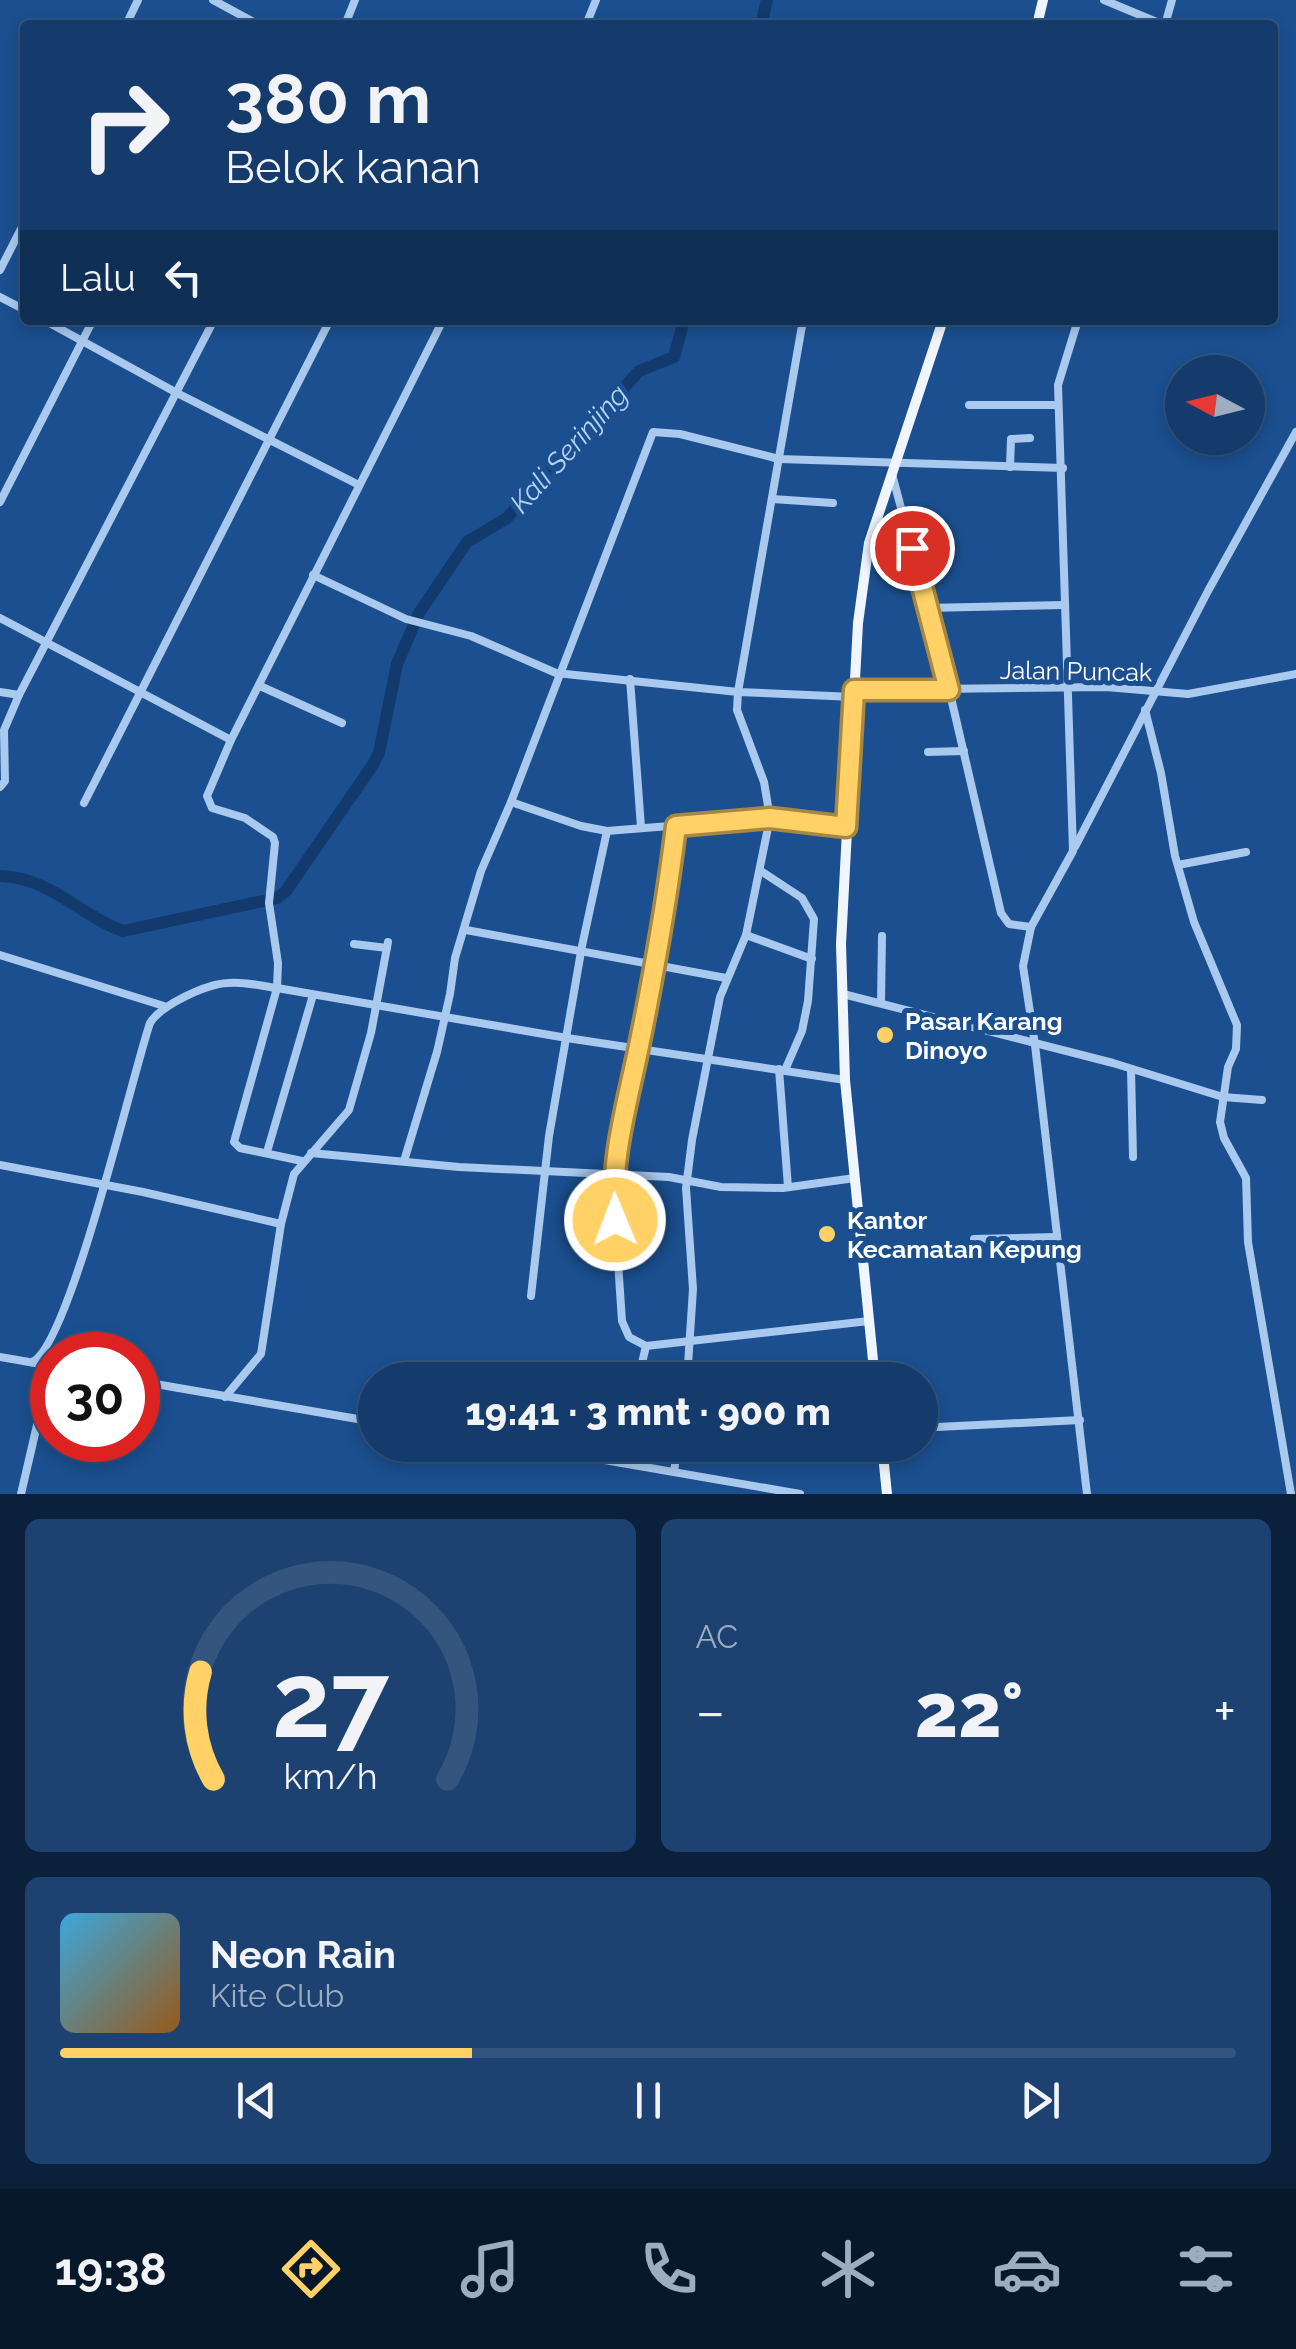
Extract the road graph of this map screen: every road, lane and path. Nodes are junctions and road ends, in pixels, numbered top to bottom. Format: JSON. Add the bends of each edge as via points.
{"nodes":[{"id":1,"x":214,"y":0,"type":"edge"},
{"id":2,"x":1104,"y":0,"type":"edge"},
{"id":3,"x":246,"y":20,"type":"edge"},
{"id":4,"x":1152,"y":20,"type":"edge"},
{"id":5,"x":20,"y":231,"type":"edge"},
{"id":6,"x":0,"y":270,"type":"edge"},
{"id":7,"x":54,"y":325,"type":"edge"},
{"id":8,"x":90,"y":325,"type":"edge"},
{"id":9,"x":211,"y":325,"type":"edge"},
{"id":10,"x":327,"y":325,"type":"edge"},
{"id":11,"x":440,"y":325,"type":"edge"},
{"id":12,"x":803,"y":325,"type":"edge"},
{"id":13,"x":941,"y":325,"type":"edge"},
{"id":14,"x":1076,"y":325,"type":"edge"},
{"id":15,"x":82,"y":340,"type":"junction"},
{"id":16,"x":176,"y":392,"type":"junction"},
{"id":17,"x":969,"y":405,"type":"dead end"},
{"id":18,"x":1058,"y":405,"type":"junction"},
{"id":19,"x":1296,"y":432,"type":"edge"},
{"id":20,"x":1030,"y":438,"type":"dead end"},
{"id":21,"x":267,"y":439,"type":"junction"},
{"id":22,"x":782,"y":459,"type":"junction"},
{"id":23,"x":1010,"y":467,"type":"junction"},
{"id":24,"x":1063,"y":468,"type":"junction"},
{"id":25,"x":893,"y":469,"type":"junction"},
{"id":26,"x":360,"y":485,"type":"junction"},
{"id":27,"x":777,"y":500,"type":"junction"},
{"id":28,"x":0,"y":502,"type":"edge"},
{"id":29,"x":833,"y":503,"type":"dead end"},
{"id":30,"x":313,"y":575,"type":"junction"},
{"id":31,"x":1064,"y":605,"type":"junction"},
{"id":32,"x":926,"y":608,"type":"junction"},
{"id":33,"x":0,"y":618,"type":"edge"},
{"id":34,"x":47,"y":641,"type":"junction"},
{"id":35,"x":556,"y":672,"type":"junction"},
{"id":36,"x":1296,"y":674,"type":"edge"},
{"id":37,"x":630,"y":680,"type":"junction"},
{"id":38,"x":260,"y":686,"type":"junction"},
{"id":39,"x":1068,"y":688,"type":"junction"},
{"id":40,"x":949,"y":690,"type":"junction"},
{"id":41,"x":142,"y":691,"type":"junction"},
{"id":42,"x":1158,"y":691,"type":"junction"},
{"id":43,"x":0,"y":692,"type":"edge"},
{"id":44,"x":743,"y":692,"type":"junction"},
{"id":45,"x":19,"y":694,"type":"junction"},
{"id":46,"x":854,"y":694,"type":"junction"},
{"id":47,"x":1145,"y":710,"type":"junction"},
{"id":48,"x":342,"y":722,"type":"dead end"},
{"id":49,"x":231,"y":740,"type":"junction"},
{"id":50,"x":964,"y":751,"type":"junction"},
{"id":51,"x":928,"y":752,"type":"dead end"},
{"id":52,"x":0,"y":787,"type":"edge"},
{"id":53,"x":512,"y":802,"type":"junction"},
{"id":54,"x":84,"y":803,"type":"dead end"},
{"id":55,"x":770,"y":818,"type":"junction"},
{"id":56,"x":676,"y":826,"type":"junction"},
{"id":57,"x":846,"y":827,"type":"junction"},
{"id":58,"x":642,"y":828,"type":"junction"},
{"id":59,"x":606,"y":831,"type":"junction"},
{"id":60,"x":1073,"y":851,"type":"junction"},
{"id":61,"x":1246,"y":852,"type":"dead end"},
{"id":62,"x":1178,"y":866,"type":"junction"},
{"id":63,"x":761,"y":871,"type":"junction"},
{"id":64,"x":1031,"y":927,"type":"junction"},
{"id":65,"x":466,"y":930,"type":"junction"},
{"id":66,"x":746,"y":936,"type":"junction"},
{"id":67,"x":882,"y":936,"type":"dead end"},
{"id":68,"x":354,"y":944,"type":"dead end"},
{"id":69,"x":581,"y":950,"type":"junction"},
{"id":70,"x":0,"y":955,"type":"edge"},
{"id":71,"x":812,"y":959,"type":"junction"},
{"id":72,"x":656,"y":963,"type":"junction"},
{"id":73,"x":726,"y":978,"type":"junction"},
{"id":74,"x":276,"y":988,"type":"junction"},
{"id":75,"x":842,"y":994,"type":"junction"},
{"id":76,"x":314,"y":995,"type":"junction"},
{"id":77,"x":881,"y":1003,"type":"junction"},
{"id":78,"x":376,"y":1005,"type":"junction"},
{"id":79,"x":164,"y":1006,"type":"junction"},
{"id":80,"x":446,"y":1018,"type":"junction"},
{"id":81,"x":566,"y":1038,"type":"junction"},
{"id":82,"x":1035,"y":1044,"type":"junction"},
{"id":83,"x":639,"y":1048,"type":"junction"},
{"id":84,"x":707,"y":1058,"type":"junction"},
{"id":85,"x":1131,"y":1068,"type":"junction"},
{"id":86,"x":782,"y":1070,"type":"junction"},
{"id":87,"x":845,"y":1080,"type":"junction"},
{"id":88,"x":1222,"y":1097,"type":"junction"},
{"id":89,"x":1262,"y":1100,"type":"dead end"},
{"id":90,"x":267,"y":1152,"type":"junction"},
{"id":91,"x":311,"y":1154,"type":"junction"},
{"id":92,"x":1133,"y":1157,"type":"dead end"},
{"id":93,"x":404,"y":1160,"type":"junction"},
{"id":94,"x":302,"y":1161,"type":"junction"},
{"id":95,"x":0,"y":1164,"type":"edge"},
{"id":96,"x":544,"y":1170,"type":"junction"},
{"id":97,"x":614,"y":1174,"type":"junction"},
{"id":98,"x":856,"y":1178,"type":"junction"},
{"id":99,"x":687,"y":1182,"type":"junction"},
{"id":100,"x":102,"y":1184,"type":"junction"},
{"id":101,"x":788,"y":1187,"type":"junction"},
{"id":102,"x":281,"y":1224,"type":"junction"},
{"id":103,"x":1057,"y":1237,"type":"junction"},
{"id":104,"x":974,"y":1239,"type":"dead end"},
{"id":105,"x":531,"y":1296,"type":"dead end"},
{"id":106,"x":869,"y":1321,"type":"junction"},
{"id":107,"x":54,"y":1332,"type":"edge"},
{"id":108,"x":690,"y":1343,"type":"junction"},
{"id":109,"x":646,"y":1346,"type":"junction"},
{"id":110,"x":0,"y":1357,"type":"edge"},
{"id":111,"x":30,"y":1362,"type":"edge"},
{"id":112,"x":642,"y":1362,"type":"edge"},
{"id":113,"x":688,"y":1362,"type":"edge"},
{"id":114,"x":873,"y":1362,"type":"edge"},
{"id":115,"x":160,"y":1385,"type":"edge"},
{"id":116,"x":225,"y":1397,"type":"junction"},
{"id":117,"x":358,"y":1419,"type":"edge"},
{"id":118,"x":1080,"y":1420,"type":"junction"},
{"id":119,"x":938,"y":1426,"type":"edge"},
{"id":120,"x":30,"y":1457,"type":"edge"},
{"id":121,"x":619,"y":1462,"type":"edge"},
{"id":122,"x":675,"y":1462,"type":"edge"},
{"id":123,"x":884,"y":1462,"type":"edge"},
{"id":124,"x":625,"y":1463,"type":"joint"},
{"id":125,"x":674,"y":1471,"type":"junction"},
{"id":126,"x":21,"y":1494,"type":"edge"},
{"id":127,"x":800,"y":1494,"type":"edge"},
{"id":128,"x":887,"y":1494,"type":"edge"},
{"id":129,"x":1087,"y":1494,"type":"edge"},
{"id":130,"x":1290,"y":1494,"type":"edge"}],
"edges":[{"from":1,"to":3,"type":"street"},
{"from":2,"to":4,"type":"street"},
{"from":5,"to":6,"type":"street"},
{"from":7,"to":15,"type":"street"},
{"from":8,"to":15,"type":"street"},
{"from":9,"to":16,"type":"street"},
{"from":10,"to":21,"type":"street"},
{"from":11,"to":26,"type":"street"},
{"from":12,"to":22,"type":"street"},
{"from":13,"to":25,"type":"main road"},
{"from":14,"to":18,"type":"street"},
{"from":15,"to":16,"type":"street"},
{"from":15,"to":28,"type":"street"},
{"from":16,"to":21,"type":"street"},
{"from":16,"to":34,"type":"street"},
{"from":17,"to":18,"type":"street"},
{"from":18,"to":24,"type":"street"},
{"from":19,"to":42,"type":"street"},
{"from":20,"to":23,"type":"street","via":[[1010,438]]},
{"from":21,"to":26,"type":"street"},
{"from":21,"to":41,"type":"street"},
{"from":22,"to":25,"type":"street"},
{"from":22,"to":27,"type":"street"},
{"from":22,"to":35,"type":"street","via":[[653,432]]},
{"from":23,"to":24,"type":"street"},
{"from":23,"to":25,"type":"street"},
{"from":24,"to":31,"type":"street"},
{"from":25,"to":32,"type":"street"},
{"from":25,"to":46,"type":"main road","via":[[863,569]]},
{"from":26,"to":30,"type":"street"},
{"from":27,"to":29,"type":"street"},
{"from":27,"to":44,"type":"street"},
{"from":30,"to":35,"type":"street","name":"Jalan Puncak","via":[[406,619],[471,636]]},
{"from":30,"to":38,"type":"street"},
{"from":31,"to":32,"type":"street"},
{"from":31,"to":39,"type":"street"},
{"from":32,"to":40,"type":"street"},
{"from":33,"to":34,"type":"street"},
{"from":34,"to":41,"type":"street"},
{"from":34,"to":45,"type":"street"},
{"from":35,"to":37,"type":"street","name":"Jalan Puncak"},
{"from":35,"to":53,"type":"street"},
{"from":36,"to":42,"type":"street","name":"Jalan Puncak","via":[[1201,693]]},
{"from":37,"to":44,"type":"street","name":"Jalan Puncak"},
{"from":37,"to":58,"type":"street"},
{"from":38,"to":48,"type":"street"},
{"from":38,"to":49,"type":"street"},
{"from":39,"to":40,"type":"street","name":"Jalan Puncak"},
{"from":39,"to":42,"type":"street","name":"Jalan Puncak"},
{"from":39,"to":60,"type":"street"},
{"from":40,"to":46,"type":"street","name":"Jalan Puncak"},
{"from":40,"to":50,"type":"street"},
{"from":41,"to":49,"type":"street"},
{"from":41,"to":54,"type":"street"},
{"from":42,"to":47,"type":"street"},
{"from":43,"to":45,"type":"street"},
{"from":44,"to":46,"type":"street","name":"Jalan Puncak"},
{"from":44,"to":55,"type":"street","via":[[737,710]]},
{"from":45,"to":52,"type":"street","via":[[4,730]]},
{"from":46,"to":57,"type":"main road"},
{"from":47,"to":60,"type":"street"},
{"from":47,"to":62,"type":"street"},
{"from":49,"to":74,"type":"street","via":[[208,803],[273,837],[268,903]]},
{"from":50,"to":51,"type":"street"},
{"from":50,"to":64,"type":"street","via":[[1004,920]]},
{"from":53,"to":59,"type":"street"},
{"from":53,"to":65,"type":"street","via":[[481,871]]},
{"from":55,"to":56,"type":"street"},
{"from":55,"to":57,"type":"street"},
{"from":55,"to":63,"type":"street"},
{"from":56,"to":58,"type":"street"},
{"from":56,"to":72,"type":"street"},
{"from":57,"to":75,"type":"main road"},
{"from":58,"to":59,"type":"street"},
{"from":59,"to":69,"type":"street"},
{"from":60,"to":64,"type":"street"},
{"from":61,"to":62,"type":"street"},
{"from":62,"to":88,"type":"street","via":[[1237,1025]]},
{"from":63,"to":66,"type":"street"},
{"from":63,"to":71,"type":"street","via":[[810,908]]},
{"from":64,"to":82,"type":"street","via":[[1023,966]]},
{"from":65,"to":69,"type":"street"},
{"from":65,"to":80,"type":"street"},
{"from":66,"to":71,"type":"street"},
{"from":66,"to":73,"type":"street"},
{"from":67,"to":77,"type":"street"},
{"from":68,"to":78,"type":"street","via":[[387,945]]},
{"from":69,"to":72,"type":"street"},
{"from":69,"to":81,"type":"street"},
{"from":70,"to":79,"type":"street"},
{"from":71,"to":86,"type":"street","via":[[802,1032]]},
{"from":72,"to":73,"type":"street"},
{"from":72,"to":83,"type":"street"},
{"from":73,"to":84,"type":"street"},
{"from":74,"to":76,"type":"street"},
{"from":74,"to":79,"type":"street","via":[[226,983]]},
{"from":74,"to":90,"type":"street","via":[[233,1137],[236,1146]]},
{"from":75,"to":77,"type":"street"},
{"from":75,"to":87,"type":"main road"},
{"from":76,"to":78,"type":"street"},
{"from":76,"to":90,"type":"street"},
{"from":77,"to":82,"type":"street"},
{"from":78,"to":80,"type":"street"},
{"from":78,"to":91,"type":"street","via":[[349,1110]]},
{"from":79,"to":100,"type":"street","via":[[147,1032]]},
{"from":80,"to":81,"type":"street"},
{"from":80,"to":93,"type":"street"},
{"from":81,"to":83,"type":"street"},
{"from":81,"to":96,"type":"street"},
{"from":82,"to":85,"type":"street"},
{"from":82,"to":103,"type":"street"},
{"from":83,"to":84,"type":"street"},
{"from":83,"to":97,"type":"street"},
{"from":84,"to":86,"type":"street"},
{"from":84,"to":99,"type":"street"},
{"from":85,"to":88,"type":"street"},
{"from":85,"to":92,"type":"street"},
{"from":86,"to":87,"type":"street"},
{"from":86,"to":101,"type":"street"},
{"from":87,"to":98,"type":"main road"},
{"from":88,"to":89,"type":"street"},
{"from":88,"to":130,"type":"street","via":[[1224,1138],[1246,1178],[1248,1242]]},
{"from":90,"to":94,"type":"street"},
{"from":91,"to":93,"type":"street"},
{"from":91,"to":94,"type":"street"},
{"from":93,"to":96,"type":"street"},
{"from":94,"to":102,"type":"street"},
{"from":95,"to":100,"type":"street"},
{"from":96,"to":97,"type":"street"},
{"from":96,"to":105,"type":"street"},
{"from":97,"to":99,"type":"street"},
{"from":97,"to":109,"type":"street","via":[[622,1321],[629,1337]]},
{"from":98,"to":101,"type":"street"},
{"from":98,"to":106,"type":"main road"},
{"from":99,"to":101,"type":"street"},
{"from":99,"to":108,"type":"street"},
{"from":100,"to":102,"type":"street"},
{"from":100,"to":107,"type":"street"},
{"from":102,"to":116,"type":"street","via":[[260,1354]]},
{"from":103,"to":104,"type":"street"},
{"from":103,"to":118,"type":"street"},
{"from":106,"to":108,"type":"street"},
{"from":106,"to":114,"type":"main road"},
{"from":108,"to":109,"type":"street"},
{"from":108,"to":113,"type":"street"},
{"from":109,"to":112,"type":"street"},
{"from":110,"to":111,"type":"street"},
{"from":115,"to":116,"type":"street"},
{"from":116,"to":117,"type":"street"},
{"from":118,"to":119,"type":"street"},
{"from":118,"to":129,"type":"street"},
{"from":120,"to":126,"type":"street"},
{"from":121,"to":124,"type":"street"},
{"from":122,"to":125,"type":"street"},
{"from":123,"to":128,"type":"main road"},
{"from":124,"to":125,"type":"street"},
{"from":125,"to":127,"type":"street"}]}
